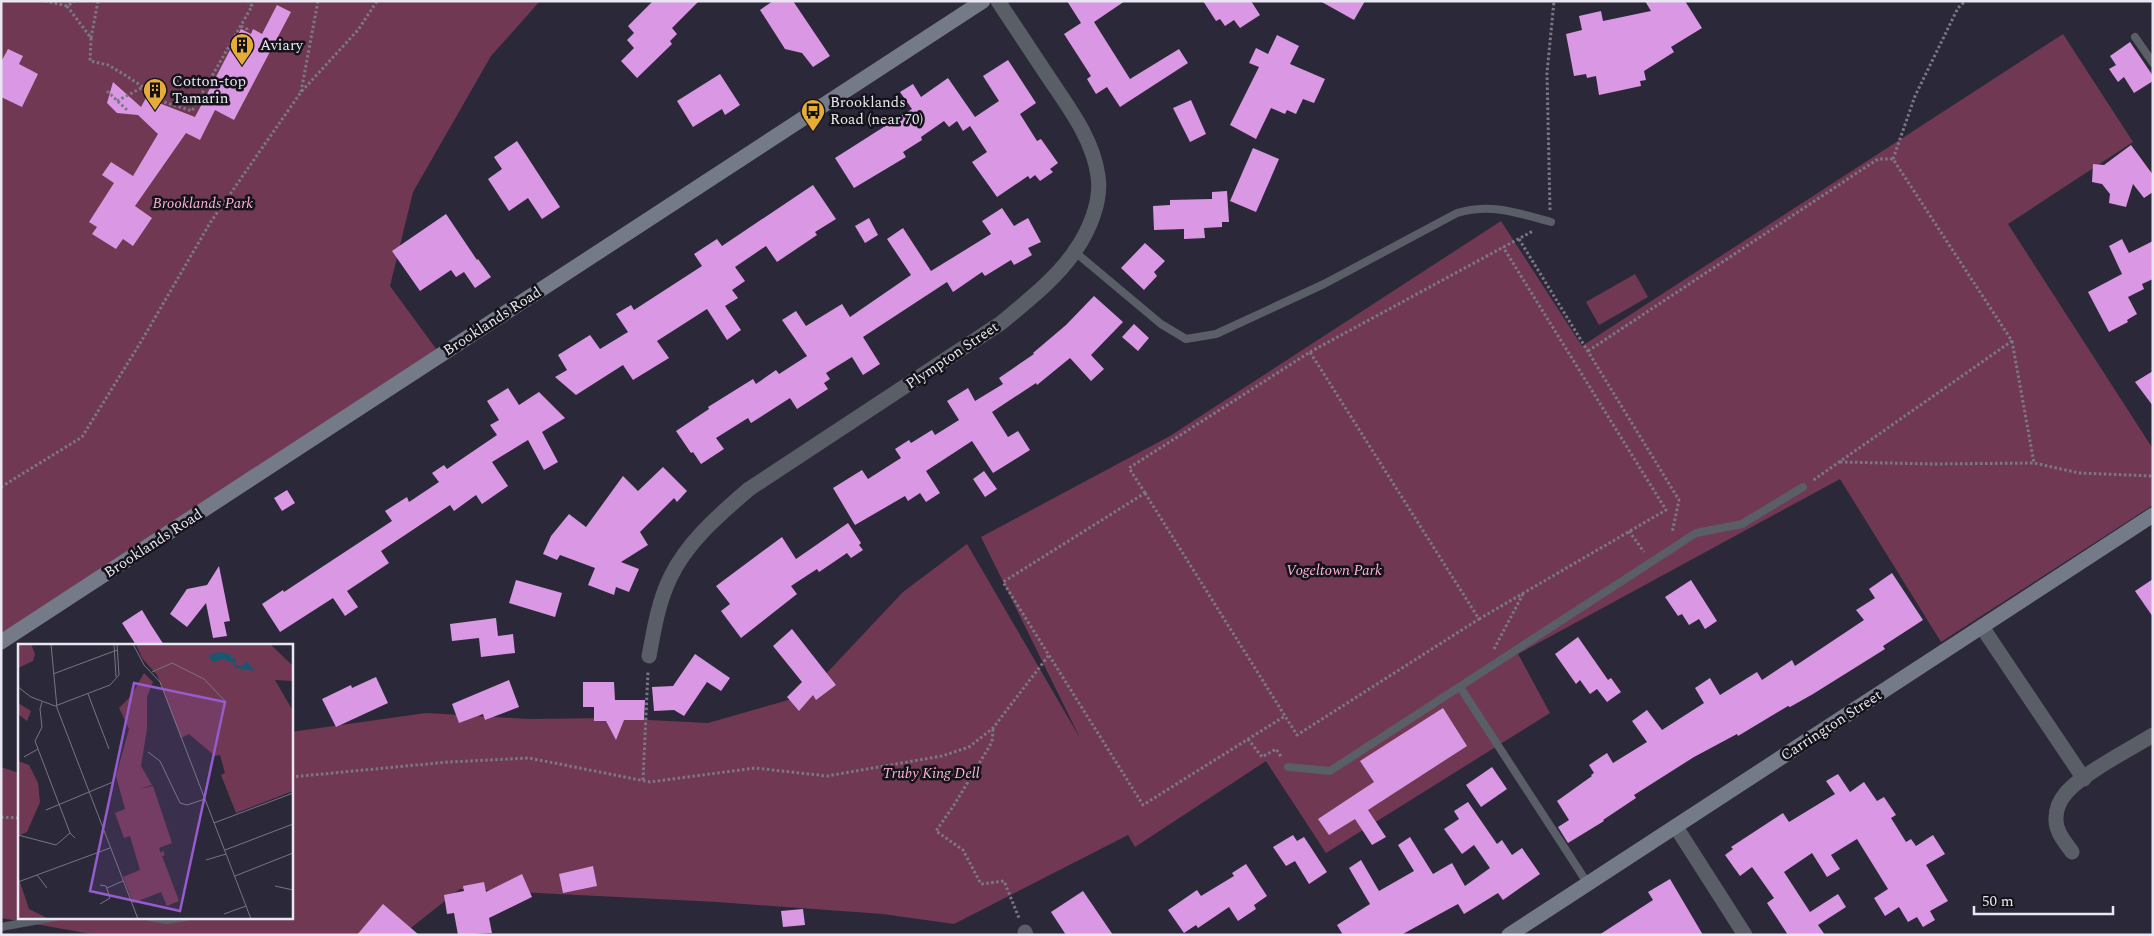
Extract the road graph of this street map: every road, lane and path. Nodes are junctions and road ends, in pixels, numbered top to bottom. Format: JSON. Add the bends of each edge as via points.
{"nodes":[{"id":1,"x":45,"y":1,"type":"edge"},
{"id":2,"x":74,"y":1,"type":"edge"},
{"id":3,"x":98,"y":1,"type":"edge"},
{"id":4,"x":248,"y":1,"type":"edge"},
{"id":5,"x":318,"y":1,"type":"edge"},
{"id":6,"x":377,"y":1,"type":"edge"},
{"id":7,"x":983,"y":1,"type":"edge"},
{"id":8,"x":998,"y":1,"type":"edge"},
{"id":9,"x":1554,"y":1,"type":"edge"},
{"id":10,"x":1965,"y":1,"type":"edge"},
{"id":11,"x":67,"y":6,"type":"junction"},
{"id":12,"x":241,"y":26,"type":"junction"},
{"id":13,"x":246,"y":32,"type":"dead end"},
{"id":14,"x":2135,"y":37,"type":"dead end"},
{"id":15,"x":91,"y":38,"type":"junction"},
{"id":16,"x":2153,"y":63,"type":"edge"},
{"id":17,"x":143,"y":87,"type":"junction"},
{"id":18,"x":107,"y":91,"type":"dead end"},
{"id":19,"x":300,"y":92,"type":"junction"},
{"id":20,"x":201,"y":96,"type":"junction"},
{"id":21,"x":205,"y":98,"type":"dead end"},
{"id":22,"x":117,"y":101,"type":"junction"},
{"id":23,"x":127,"y":110,"type":"dead end"},
{"id":24,"x":1893,"y":159,"type":"junction"},
{"id":25,"x":1551,"y":222,"type":"joint"},
{"id":26,"x":1504,"y":247,"type":"junction"},
{"id":27,"x":1075,"y":252,"type":"junction"},
{"id":28,"x":2012,"y":341,"type":"junction"},
{"id":29,"x":1588,"y":351,"type":"junction"},
{"id":30,"x":1310,"y":352,"type":"junction"},
{"id":31,"x":1838,"y":462,"type":"junction"},
{"id":32,"x":2034,"y":463,"type":"junction"},
{"id":33,"x":2153,"y":476,"type":"edge"},
{"id":34,"x":1,"y":487,"type":"edge"},
{"id":35,"x":1803,"y":487,"type":"joint"},
{"id":36,"x":1144,"y":493,"type":"junction"},
{"id":37,"x":2153,"y":516,"type":"edge"},
{"id":38,"x":1629,"y":532,"type":"junction"},
{"id":39,"x":1666,"y":553,"type":"junction"},
{"id":40,"x":1652,"y":562,"type":"junction"},
{"id":41,"x":1523,"y":594,"type":"junction"},
{"id":42,"x":1479,"y":619,"type":"junction"},
{"id":43,"x":1982,"y":627,"type":"junction"},
{"id":44,"x":1,"y":642,"type":"edge"},
{"id":45,"x":1049,"y":655,"type":"junction"},
{"id":46,"x":648,"y":656,"type":"joint"},
{"id":47,"x":1481,"y":674,"type":"junction"},
{"id":48,"x":1460,"y":687,"type":"junction"},
{"id":49,"x":1285,"y":716,"type":"junction"},
{"id":50,"x":993,"y":728,"type":"junction"},
{"id":51,"x":2153,"y":735,"type":"edge"},
{"id":52,"x":1248,"y":739,"type":"junction"},
{"id":53,"x":1288,"y":768,"type":"joint"},
{"id":54,"x":292,"y":777,"type":"edge"},
{"id":55,"x":2084,"y":779,"type":"junction"},
{"id":56,"x":643,"y":780,"type":"junction"},
{"id":57,"x":1,"y":816,"type":"edge"},
{"id":58,"x":18,"y":818,"type":"edge"},
{"id":59,"x":1676,"y":827,"type":"junction"},
{"id":60,"x":2072,"y":852,"type":"dead end"},
{"id":61,"x":1588,"y":884,"type":"junction"},
{"id":62,"x":50,"y":918,"type":"edge"},
{"id":63,"x":155,"y":918,"type":"edge"},
{"id":64,"x":180,"y":918,"type":"edge"},
{"id":65,"x":1,"y":927,"type":"edge"},
{"id":66,"x":1026,"y":933,"type":"edge"},
{"id":67,"x":1509,"y":935,"type":"edge"},
{"id":68,"x":1745,"y":935,"type":"edge"}],
"edges":[{"from":1,"to":11,"type":"path"},
{"from":2,"to":11,"type":"path"},
{"from":3,"to":15,"type":"path"},
{"from":4,"to":12,"type":"path","via":[[252,6]]},
{"from":5,"to":19,"type":"path"},
{"from":6,"to":19,"type":"path","via":[[358,30]]},
{"from":7,"to":44,"type":"street","name":"Brooklands Road"},
{"from":8,"to":27,"type":"street","name":"Plympton Street","via":[[1083,131],[1094,156],[1098,178],[1096,203]]},
{"from":9,"to":25,"type":"path","via":[[1547,73]]},
{"from":10,"to":24,"type":"path","via":[[1958,8],[1915,96]]},
{"from":11,"to":15,"type":"path"},
{"from":12,"to":13,"type":"path","via":[[247,29]]},
{"from":12,"to":20,"type":"path"},
{"from":14,"to":16,"type":"lane"},
{"from":15,"to":17,"type":"path","via":[[90,61],[108,65]]},
{"from":17,"to":20,"type":"path","via":[[152,98],[192,111]]},
{"from":17,"to":22,"type":"path"},
{"from":18,"to":22,"type":"path"},
{"from":19,"to":34,"type":"path","via":[[210,223],[82,437]]},
{"from":20,"to":21,"type":"path"},
{"from":22,"to":23,"type":"path"},
{"from":24,"to":28,"type":"path"},
{"from":24,"to":29,"type":"path","via":[[1878,159]]},
{"from":25,"to":27,"type":"lane","via":[[1492,208],[1457,213],[1324,284],[1216,334],[1186,339],[1161,324]]},
{"from":26,"to":29,"type":"path","via":[[1519,239]]},
{"from":26,"to":30,"type":"path"},
{"from":26,"to":38,"type":"path","via":[[1666,510]]},
{"from":27,"to":46,"type":"street","name":"Plympton Street","via":[[1040,291],[1001,323],[749,489],[719,516],[693,542],[670,577],[657,613]]},
{"from":28,"to":31,"type":"path"},
{"from":28,"to":32,"type":"path"},
{"from":29,"to":39,"type":"path","via":[[1679,500]]},
{"from":30,"to":36,"type":"path","via":[[1129,468]]},
{"from":30,"to":42,"type":"path"},
{"from":31,"to":32,"type":"path"},
{"from":31,"to":35,"type":"path"},
{"from":32,"to":33,"type":"path","via":[[2079,473]]},
{"from":35,"to":39,"type":"lane","via":[[1742,524],[1696,533]]},
{"from":36,"to":45,"type":"path","via":[[1003,582]]},
{"from":36,"to":49,"type":"path"},
{"from":37,"to":43,"type":"street","name":"Carrington Street"},
{"from":38,"to":40,"type":"path"},
{"from":38,"to":41,"type":"path"},
{"from":39,"to":40,"type":"lane"},
{"from":40,"to":47,"type":"lane"},
{"from":41,"to":42,"type":"path"},
{"from":41,"to":47,"type":"path"},
{"from":42,"to":49,"type":"path","via":[[1297,736]]},
{"from":43,"to":55,"type":"street"},
{"from":43,"to":59,"type":"street","name":"Carrington Street"},
{"from":45,"to":50,"type":"path"},
{"from":45,"to":52,"type":"path","via":[[1143,805]]},
{"from":46,"to":56,"type":"path"},
{"from":47,"to":48,"type":"lane"},
{"from":48,"to":53,"type":"lane","via":[[1330,771]]},
{"from":48,"to":61,"type":"lane"},
{"from":49,"to":52,"type":"path"},
{"from":50,"to":56,"type":"path","via":[[969,747],[942,756],[827,776],[755,768],[650,782]]},
{"from":50,"to":66,"type":"path","via":[[992,742],[936,831],[963,850],[981,884],[1004,881]]},
{"from":51,"to":55,"type":"street"},
{"from":52,"to":53,"type":"path","via":[[1262,757],[1276,749]]},
{"from":54,"to":56,"type":"path","via":[[528,758]]},
{"from":55,"to":60,"type":"street","via":[[2066,793],[2055,819],[2058,832]]},
{"from":57,"to":58,"type":"path"},
{"from":59,"to":61,"type":"street","name":"Carrington Street"},
{"from":59,"to":68,"type":"street"},
{"from":61,"to":67,"type":"street","name":"Carrington Street"},
{"from":62,"to":65,"type":"lane"},
{"from":63,"to":64,"type":"lane"}]}
